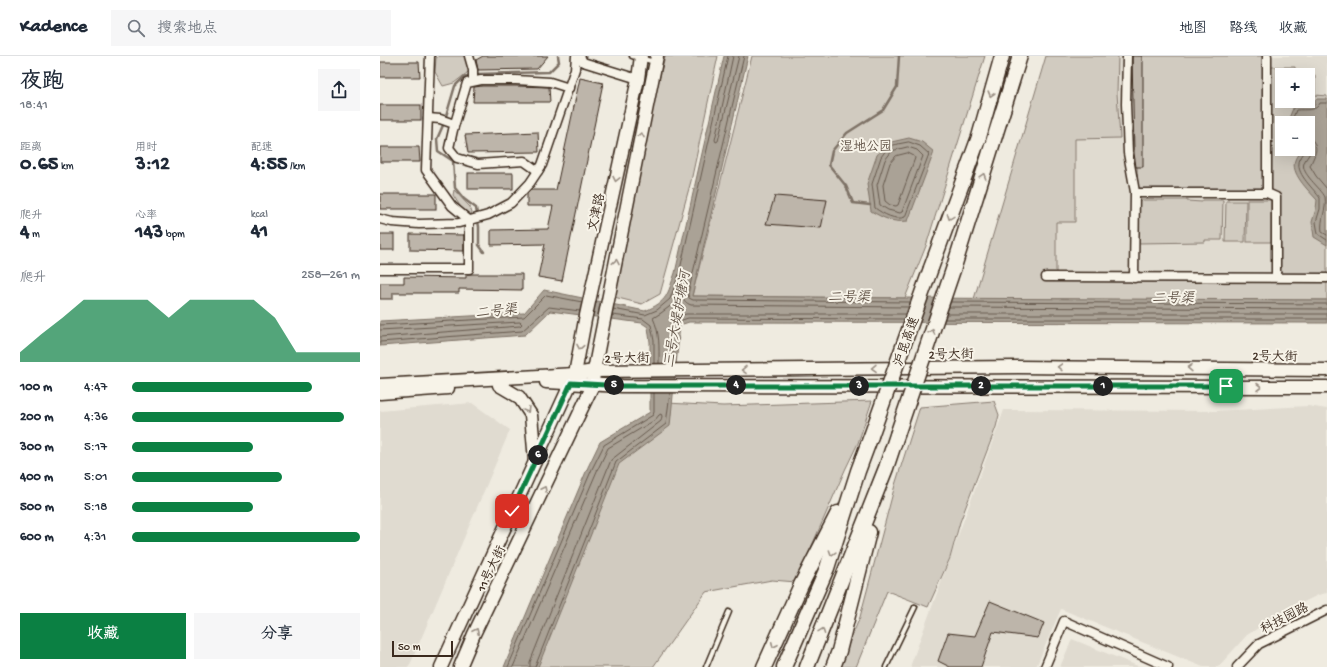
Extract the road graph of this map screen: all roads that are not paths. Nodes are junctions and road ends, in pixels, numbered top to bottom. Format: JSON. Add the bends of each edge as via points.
{"nodes":[{"id":1,"x":430,"y":56,"type":"edge"},
{"id":2,"x":469,"y":56,"type":"edge"},
{"id":3,"x":576,"y":56,"type":"edge"},
{"id":4,"x":580,"y":56,"type":"edge"},
{"id":5,"x":1002,"y":56,"type":"edge"},
{"id":6,"x":1020,"y":56,"type":"edge"},
{"id":7,"x":1127,"y":56,"type":"edge"},
{"id":8,"x":1267,"y":56,"type":"edge"},
{"id":9,"x":638,"y":57,"type":"edge"},
{"id":10,"x":656,"y":59,"type":"edge"},
{"id":11,"x":638,"y":79,"type":"junction"},
{"id":12,"x":473,"y":81,"type":"junction"},
{"id":13,"x":569,"y":88,"type":"junction"},
{"id":14,"x":428,"y":118,"type":"junction"},
{"id":15,"x":452,"y":123,"type":"junction"},
{"id":16,"x":538,"y":171,"type":"junction"},
{"id":17,"x":1137,"y":193,"type":"dead end"},
{"id":18,"x":1267,"y":194,"type":"junction"},
{"id":19,"x":380,"y":219,"type":"edge"},
{"id":20,"x":470,"y":220,"type":"junction"},
{"id":21,"x":380,"y":269,"type":"edge"},
{"id":22,"x":1276,"y":276,"type":"dead end"},
{"id":23,"x":1046,"y":277,"type":"dead end"},
{"id":24,"x":1134,"y":278,"type":"junction"},
{"id":25,"x":1327,"y":278,"type":"edge"},
{"id":26,"x":1327,"y":370,"type":"edge"},
{"id":27,"x":594,"y":371,"type":"junction"},
{"id":28,"x":573,"y":378,"type":"junction"},
{"id":29,"x":380,"y":384,"type":"edge"},
{"id":30,"x":593,"y":384,"type":"junction"},
{"id":31,"x":499,"y":385,"type":"junction"},
{"id":32,"x":1327,"y":387,"type":"edge"},
{"id":33,"x":380,"y":393,"type":"edge"},
{"id":34,"x":535,"y":461,"type":"junction"},
{"id":35,"x":886,"y":468,"type":"junction"},
{"id":36,"x":858,"y":471,"type":"junction"},
{"id":37,"x":915,"y":607,"type":"dead end"},
{"id":38,"x":1327,"y":610,"type":"edge"},
{"id":39,"x":729,"y":612,"type":"dead end"},
{"id":40,"x":441,"y":667,"type":"edge"},
{"id":41,"x":460,"y":667,"type":"edge"},
{"id":42,"x":706,"y":667,"type":"edge"},
{"id":43,"x":764,"y":667,"type":"edge"},
{"id":44,"x":784,"y":667,"type":"edge"},
{"id":45,"x":807,"y":667,"type":"edge"},
{"id":46,"x":833,"y":667,"type":"edge"},
{"id":47,"x":886,"y":667,"type":"edge"},
{"id":48,"x":1045,"y":667,"type":"edge"},
{"id":49,"x":1168,"y":667,"type":"edge"},
{"id":50,"x":1238,"y":667,"type":"edge"}],
"edges":[{"from":1,"to":14,"type":"street"},
{"from":2,"to":12,"type":"street"},
{"from":3,"to":13,"type":"street"},
{"from":4,"to":11,"type":"street","via":[[583,62]]},
{"from":5,"to":36,"type":"highway","name":"沪昆高速","one_way":true,"bridge":true,"via":[[979,137]]},
{"from":35,"to":6,"type":"highway","name":"沪昆高速","one_way":true,"bridge":true,"via":[[954,267]]},
{"from":7,"to":24,"type":"street","via":[[1128,153],[1135,192]]},
{"from":8,"to":18,"type":"street"},
{"from":9,"to":10,"type":"lane"},
{"from":9,"to":11,"type":"main road","name":"文津路"},
{"from":27,"to":10,"type":"main road","one_way":true},
{"from":11,"to":28,"type":"main road","name":"文津路","one_way":true},
{"from":12,"to":13,"type":"street","via":[[550,82]]},
{"from":12,"to":15,"type":"street","via":[[467,83]]},
{"from":13,"to":16,"type":"street"},
{"from":14,"to":15,"type":"street"},
{"from":14,"to":20,"type":"street","via":[[426,170],[452,206]]},
{"from":15,"to":16,"type":"street","via":[[449,148],[457,158],[478,164],[524,162]]},
{"from":16,"to":20,"type":"street","via":[[511,203],[488,215]]},
{"from":17,"to":18,"type":"street"},
{"from":18,"to":22,"type":"street","via":[[1276,197]]},
{"from":19,"to":20,"type":"street","via":[[419,224],[459,223]]},
{"from":20,"to":21,"type":"street","via":[[469,269]]},
{"from":23,"to":24,"type":"street"},
{"from":24,"to":25,"type":"street"},
{"from":26,"to":27,"type":"main road","name":"2号大街","one_way":true,"via":[[1018,367]]},
{"from":27,"to":28,"type":"main road","name":"2号大街"},
{"from":27,"to":30,"type":"main road","name":"11号大街"},
{"from":28,"to":29,"type":"main road"},
{"from":28,"to":30,"type":"main road"},
{"from":28,"to":31,"type":"main road"},
{"from":28,"to":34,"type":"main road","name":"11号大街"},
{"from":30,"to":32,"type":"main road","one_way":true},
{"from":41,"to":30,"type":"main road","name":"11号大街","one_way":true},
{"from":31,"to":33,"type":"main road"},
{"from":31,"to":34,"type":"main road","one_way":true,"via":[[519,397],[531,415]]},
{"from":34,"to":40,"type":"main road","name":"11号大街"},
{"from":45,"to":35,"type":"highway","name":"沪昆高速","one_way":true},
{"from":35,"to":46,"type":"highway"},
{"from":36,"to":43,"type":"highway","one_way":true,"via":[[801,585]]},
{"from":36,"to":44,"type":"highway","name":"沪昆高速","one_way":true,"via":[[827,568]]},
{"from":37,"to":47,"type":"lane"},
{"from":38,"to":50,"type":"street","name":"科技园路","via":[[1259,644]]},
{"from":39,"to":42,"type":"lane"},
{"from":48,"to":49,"type":"street","via":[[1064,621]]}]}
